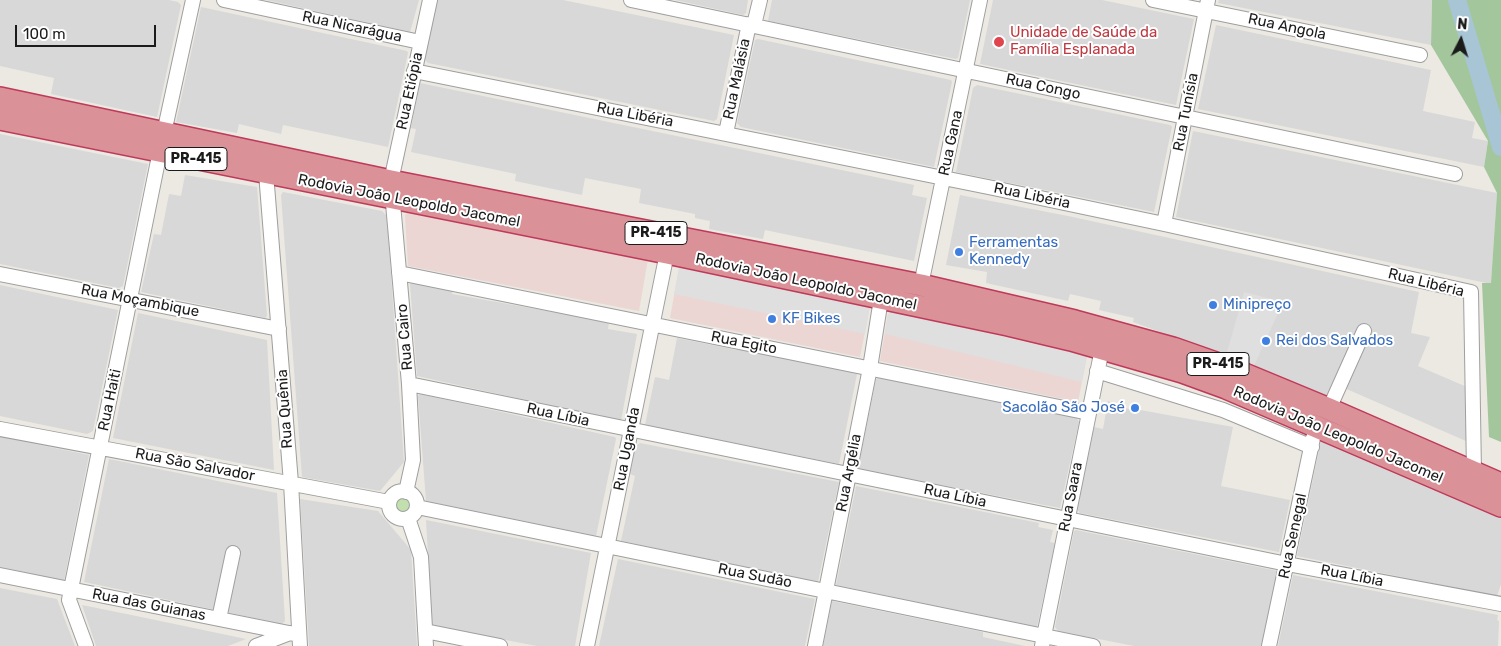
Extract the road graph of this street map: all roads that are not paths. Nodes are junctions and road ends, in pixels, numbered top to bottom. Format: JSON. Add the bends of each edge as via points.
{"nodes":[{"id":1,"x":193,"y":0,"type":"edge"},
{"id":2,"x":224,"y":0,"type":"edge"},
{"id":3,"x":430,"y":0,"type":"edge"},
{"id":4,"x":631,"y":0,"type":"edge"},
{"id":5,"x":760,"y":0,"type":"edge"},
{"id":6,"x":980,"y":0,"type":"edge"},
{"id":7,"x":1154,"y":0,"type":"edge"},
{"id":8,"x":1207,"y":5,"type":"edge"},
{"id":9,"x":752,"y":25,"type":"junction"},
{"id":10,"x":420,"y":42,"type":"junction"},
{"id":11,"x":1420,"y":55,"type":"dead end"},
{"id":12,"x":414,"y":71,"type":"junction"},
{"id":13,"x":966,"y":71,"type":"junction"},
{"id":14,"x":0,"y":98,"type":"edge"},
{"id":15,"x":1185,"y":116,"type":"junction"},
{"id":16,"x":0,"y":119,"type":"edge"},
{"id":17,"x":726,"y":133,"type":"junction"},
{"id":18,"x":162,"y":142,"type":"junction"},
{"id":19,"x":266,"y":173,"type":"junction"},
{"id":20,"x":1455,"y":174,"type":"dead end"},
{"id":21,"x":944,"y":178,"type":"junction"},
{"id":22,"x":392,"y":190,"type":"junction"},
{"id":23,"x":1164,"y":224,"type":"junction"},
{"id":24,"x":666,"y":253,"type":"junction"},
{"id":25,"x":399,"y":273,"type":"junction"},
{"id":26,"x":0,"y":274,"type":"edge"},
{"id":27,"x":921,"y":285,"type":"junction"},
{"id":28,"x":881,"y":299,"type":"junction"},
{"id":29,"x":131,"y":300,"type":"junction"},
{"id":30,"x":652,"y":324,"type":"junction"},
{"id":31,"x":280,"y":329,"type":"junction"},
{"id":32,"x":1364,"y":331,"type":"dead end"},
{"id":33,"x":1102,"y":349,"type":"junction"},
{"id":34,"x":870,"y":368,"type":"junction"},
{"id":35,"x":1097,"y":371,"type":"junction"},
{"id":36,"x":409,"y":384,"type":"junction"},
{"id":37,"x":1329,"y":409,"type":"junction"},
{"id":38,"x":1088,"y":413,"type":"junction"},
{"id":39,"x":1316,"y":425,"type":"junction"},
{"id":40,"x":0,"y":429,"type":"edge"},
{"id":41,"x":631,"y":430,"type":"junction"},
{"id":42,"x":100,"y":447,"type":"junction"},
{"id":43,"x":1312,"y":447,"type":"junction"},
{"id":44,"x":1474,"y":472,"type":"junction"},
{"id":45,"x":849,"y":474,"type":"junction"},
{"id":46,"x":291,"y":483,"type":"junction"},
{"id":47,"x":1501,"y":484,"type":"edge"},
{"id":48,"x":406,"y":492,"type":"junction"},
{"id":49,"x":389,"y":502,"type":"junction"},
{"id":50,"x":417,"y":506,"type":"junction"},
{"id":51,"x":1501,"y":506,"type":"edge"},
{"id":52,"x":408,"y":518,"type":"junction"},
{"id":53,"x":1066,"y":519,"type":"junction"},
{"id":54,"x":607,"y":546,"type":"junction"},
{"id":55,"x":233,"y":553,"type":"dead end"},
{"id":56,"x":1287,"y":564,"type":"junction"},
{"id":57,"x":0,"y":575,"type":"edge"},
{"id":58,"x":71,"y":589,"type":"junction"},
{"id":59,"x":826,"y":590,"type":"junction"},
{"id":60,"x":1501,"y":604,"type":"edge"},
{"id":61,"x":219,"y":619,"type":"junction"},
{"id":62,"x":425,"y":631,"type":"junction"},
{"id":63,"x":296,"y":638,"type":"edge"},
{"id":64,"x":1043,"y":641,"type":"edge"},
{"id":65,"x":86,"y":646,"type":"edge"},
{"id":66,"x":256,"y":646,"type":"edge"},
{"id":67,"x":426,"y":646,"type":"edge"},
{"id":68,"x":500,"y":646,"type":"edge"},
{"id":69,"x":587,"y":646,"type":"edge"},
{"id":70,"x":815,"y":646,"type":"edge"},
{"id":71,"x":1094,"y":646,"type":"edge"},
{"id":72,"x":1269,"y":646,"type":"edge"}],
"edges":[{"from":1,"to":18,"type":"street","name":"Rua Haiti"},
{"from":2,"to":10,"type":"street","name":"Rua Nicarágua"},
{"from":3,"to":10,"type":"street","name":"Rua Etiópia"},
{"from":4,"to":9,"type":"street","name":"Rua Congo"},
{"from":5,"to":9,"type":"street","name":"Rua Malásia"},
{"from":6,"to":13,"type":"street","name":"Rua Gana"},
{"from":7,"to":8,"type":"street","name":"Rua Angola"},
{"from":8,"to":11,"type":"street","name":"Rua Angola"},
{"from":8,"to":15,"type":"street","name":"Rua Tunísia"},
{"from":9,"to":13,"type":"street","name":"Rua Congo"},
{"from":9,"to":17,"type":"street","name":"Rua Malásia"},
{"from":10,"to":12,"type":"street","name":"Rua Etiópia"},
{"from":12,"to":17,"type":"street","name":"Rua Libéria"},
{"from":12,"to":22,"type":"street","name":"Rua Etiópia"},
{"from":13,"to":15,"type":"street","name":"Rua Congo"},
{"from":13,"to":21,"type":"street","name":"Rua Gana"},
{"from":14,"to":18,"type":"highway","name":"Rodovia João Leopoldo Jacomel","number":"PR-415"},
{"from":15,"to":20,"type":"street","name":"Rua Congo"},
{"from":15,"to":23,"type":"street","name":"Rua Tunísia"},
{"from":16,"to":18,"type":"highway","name":"Rodovia João Leopoldo Jacomel","number":"PR-415"},
{"from":17,"to":21,"type":"street","name":"Rua Libéria"},
{"from":18,"to":19,"type":"highway","name":"Rodovia João Leopoldo Jacomel","number":"PR-415"},
{"from":18,"to":22,"type":"highway","name":"Rodovia João Leopoldo Jacomel","number":"PR-415"},
{"from":18,"to":29,"type":"street","name":"Rua Haiti"},
{"from":19,"to":22,"type":"highway","name":"Rodovia João Leopoldo Jacomel","number":"PR-415"},
{"from":19,"to":31,"type":"street","name":"Rua Quênia"},
{"from":21,"to":23,"type":"street","name":"Rua Libéria"},
{"from":21,"to":27,"type":"street","name":"Rua Gana"},
{"from":22,"to":24,"type":"highway","name":"Rodovia João Leopoldo Jacomel","number":"PR-415"},
{"from":22,"to":25,"type":"street","name":"Rua Cairo"},
{"from":22,"to":27,"type":"highway","name":"Rodovia João Leopoldo Jacomel","number":"PR-415"},
{"from":23,"to":44,"type":"street","name":"Rua Libéria","via":[[1470,292]]},
{"from":24,"to":28,"type":"highway","name":"Rodovia João Leopoldo Jacomel","number":"PR-415"},
{"from":24,"to":30,"type":"street","name":"Rua Uganda"},
{"from":25,"to":30,"type":"street","name":"Rua Egito"},
{"from":25,"to":36,"type":"street","name":"Rua Cairo"},
{"from":26,"to":29,"type":"street","name":"Rua Moçambique"},
{"from":27,"to":28,"type":"highway","via":[[900,298]]},
{"from":27,"to":37,"type":"highway","name":"Rodovia João Leopoldo Jacomel","number":"PR-415","via":[[1173,348]]},
{"from":28,"to":33,"type":"highway","name":"Rodovia João Leopoldo Jacomel","number":"PR-415","via":[[1008,325]]},
{"from":28,"to":34,"type":"street","name":"Rua Argélia"},
{"from":29,"to":31,"type":"street","name":"Rua Moçambique"},
{"from":29,"to":42,"type":"street","name":"Rua Haiti"},
{"from":30,"to":34,"type":"street","name":"Rua Egito"},
{"from":30,"to":41,"type":"street","name":"Rua Uganda"},
{"from":31,"to":46,"type":"street","name":"Rua Quênia"},
{"from":32,"to":37,"type":"street"},
{"from":33,"to":35,"type":"street","name":"Rua Saara"},
{"from":33,"to":39,"type":"highway","name":"Rodovia João Leopoldo Jacomel","number":"PR-415","via":[[1182,372]]},
{"from":34,"to":38,"type":"street","name":"Rua Egito"},
{"from":34,"to":45,"type":"street","name":"Rua Argélia"},
{"from":35,"to":38,"type":"street","name":"Rua Saara"},
{"from":35,"to":43,"type":"street","via":[[1223,410]]},
{"from":36,"to":41,"type":"street","name":"Rua Líbia"},
{"from":36,"to":48,"type":"street","name":"Rua Cairo","via":[[413,460]]},
{"from":37,"to":44,"type":"highway","name":"Rodovia João Leopoldo Jacomel","number":"PR-415"},
{"from":38,"to":53,"type":"street","name":"Rua Saara"},
{"from":39,"to":43,"type":"street","name":"Rua Senegal"},
{"from":39,"to":51,"type":"highway","name":"Rodovia João Leopoldo Jacomel","number":"PR-415"},
{"from":40,"to":42,"type":"street","name":"Rua São Salvador"},
{"from":41,"to":45,"type":"street","name":"Rua Líbia"},
{"from":41,"to":54,"type":"street","name":"Rua Uganda"},
{"from":42,"to":46,"type":"street","name":"Rua São Salvador"},
{"from":42,"to":58,"type":"street","name":"Rua Haiti"},
{"from":43,"to":56,"type":"street","name":"Rua Senegal"},
{"from":44,"to":47,"type":"highway","name":"Rodovia João Leopoldo Jacomel","number":"PR-415"},
{"from":45,"to":53,"type":"street","name":"Rua Líbia"},
{"from":45,"to":59,"type":"street","name":"Rua Argélia"},
{"from":46,"to":49,"type":"street","name":"Rua São Salvador"},
{"from":46,"to":63,"type":"street","name":"Rua Quênia"},
{"from":48,"to":49,"type":"street","via":[[396,493]]},
{"from":48,"to":50,"type":"street","via":[[414,497]]},
{"from":49,"to":52,"type":"street","via":[[395,517]]},
{"from":50,"to":52,"type":"street"},
{"from":50,"to":54,"type":"street","name":"Rua Sudão"},
{"from":52,"to":62,"type":"street","via":[[421,557]]},
{"from":53,"to":56,"type":"street","name":"Rua Líbia"},
{"from":53,"to":64,"type":"street","name":"Rua Saara"},
{"from":54,"to":59,"type":"street","name":"Rua Sudão"},
{"from":54,"to":69,"type":"street","name":"Rua Uganda"},
{"from":55,"to":61,"type":"street"},
{"from":56,"to":60,"type":"street","name":"Rua Líbia"},
{"from":56,"to":72,"type":"street","name":"Rua Senegal"},
{"from":57,"to":58,"type":"street","name":"Rua das Guianas"},
{"from":58,"to":61,"type":"street","name":"Rua das Guianas"},
{"from":58,"to":65,"type":"street","name":"Rua Haiti","via":[[69,600]]},
{"from":59,"to":64,"type":"street","name":"Rua Sudão"},
{"from":59,"to":70,"type":"street","name":"Rua Argélia"},
{"from":61,"to":63,"type":"street","name":"Rua das Guianas"},
{"from":62,"to":67,"type":"street"},
{"from":62,"to":68,"type":"street"},
{"from":63,"to":66,"type":"street"},
{"from":64,"to":71,"type":"street","name":"Rua Sudão"}]}
